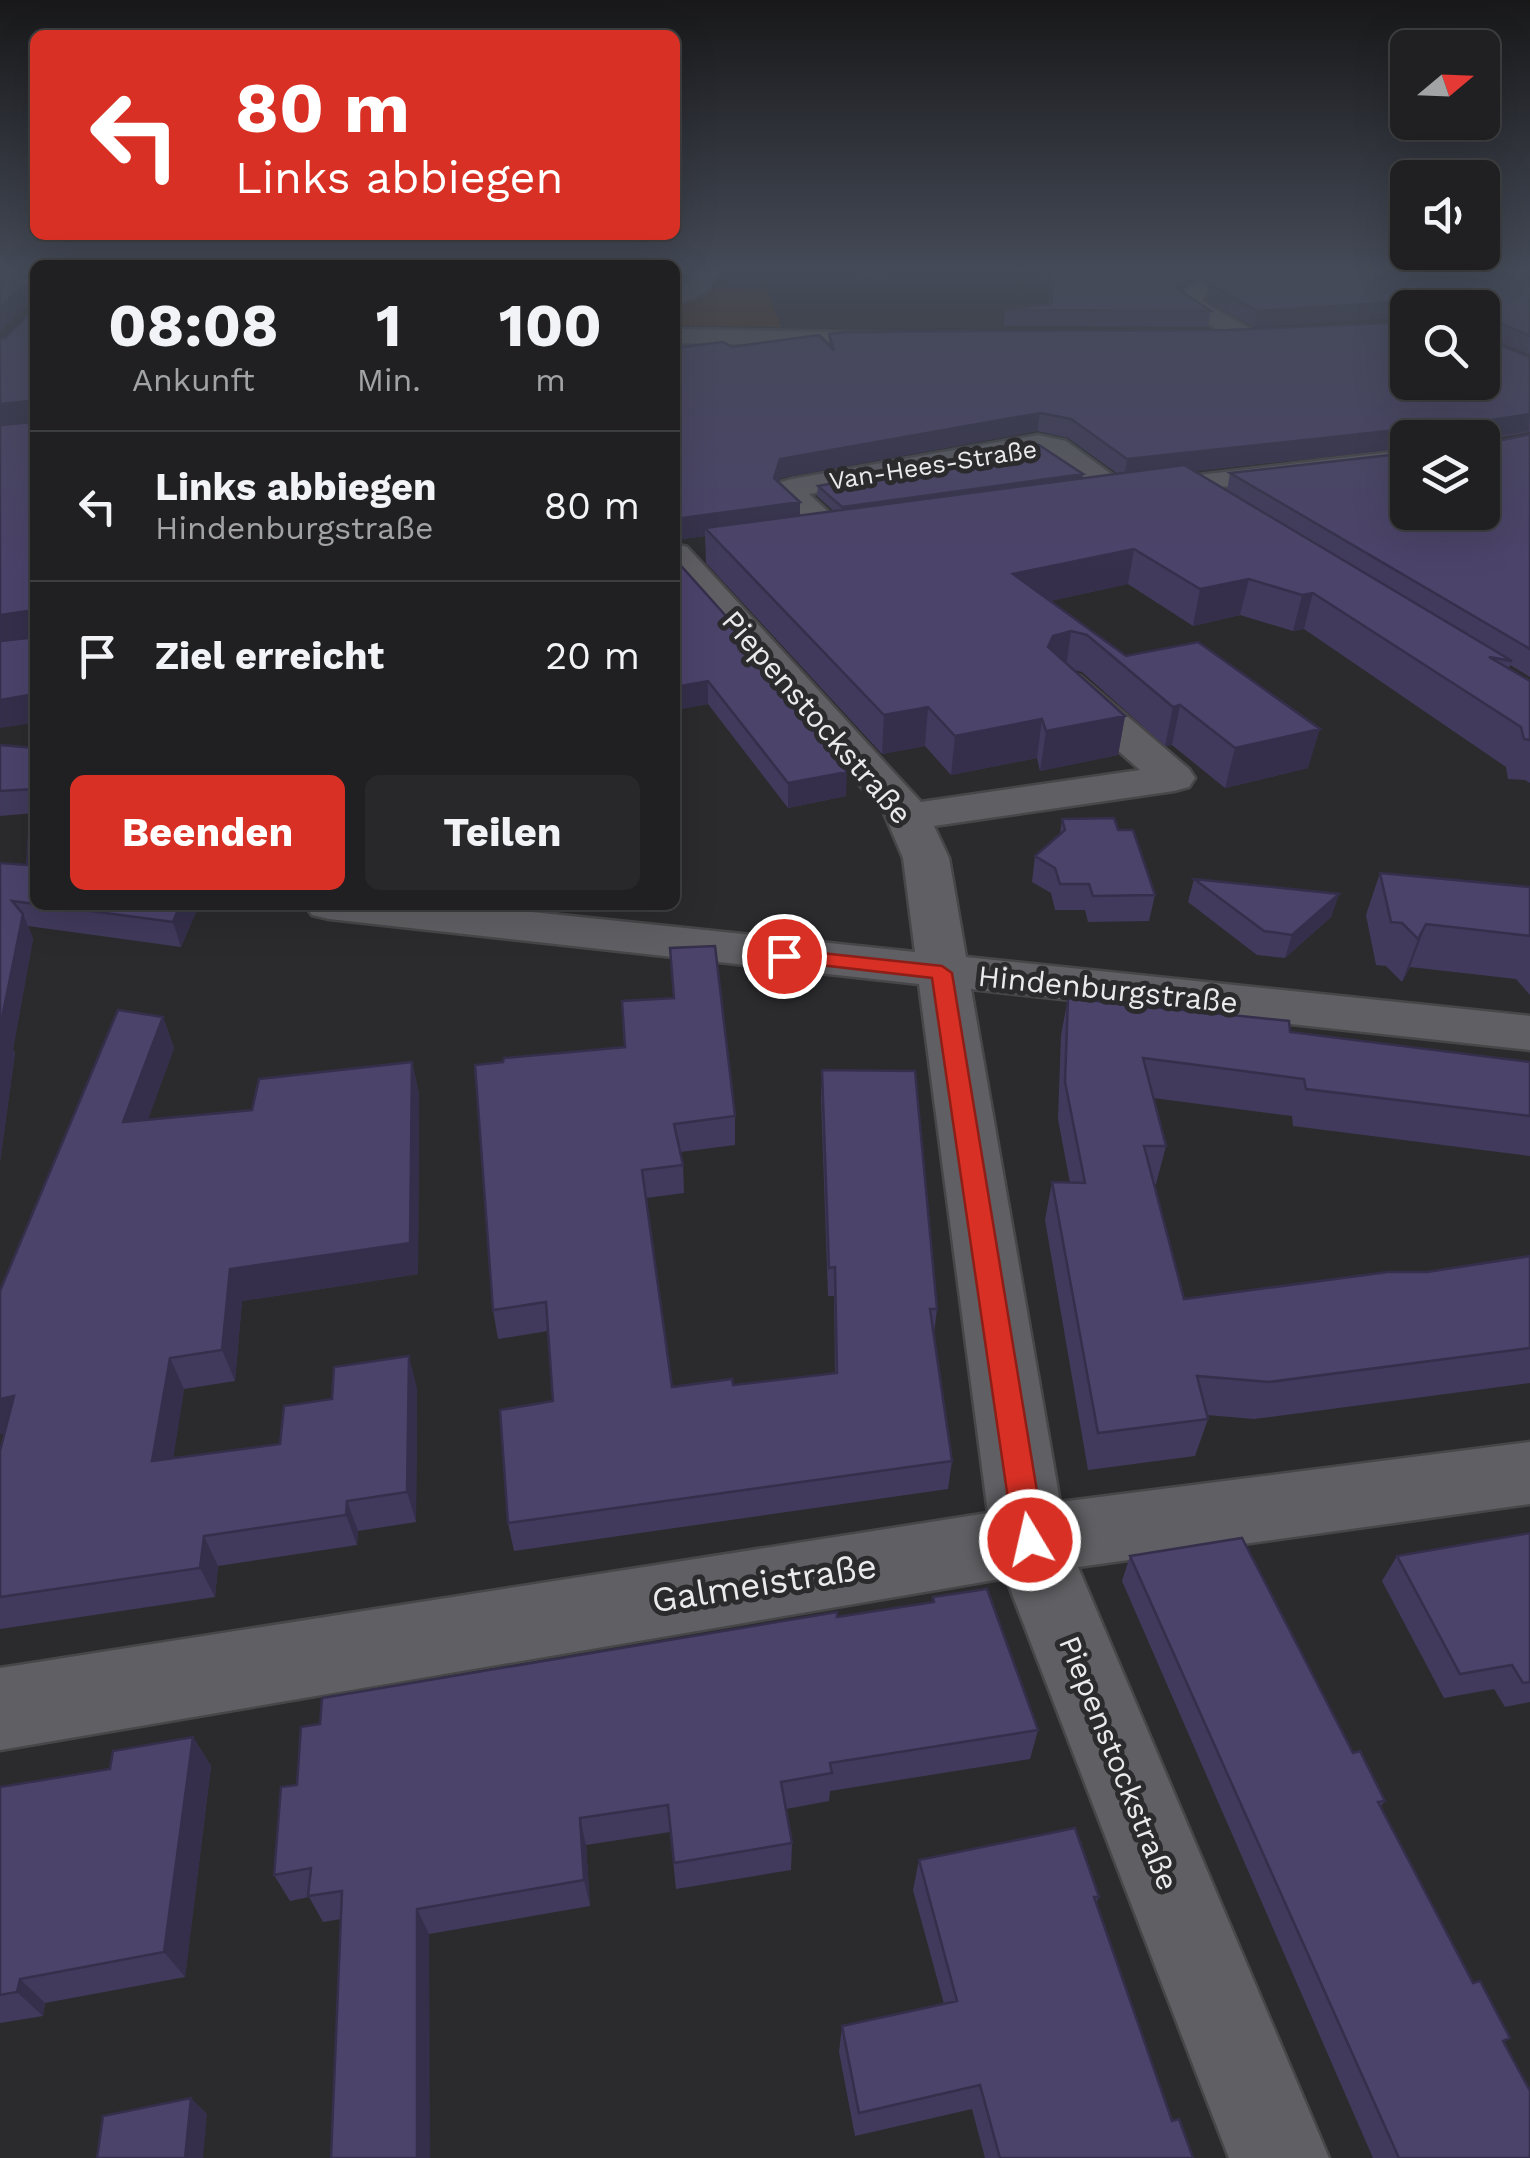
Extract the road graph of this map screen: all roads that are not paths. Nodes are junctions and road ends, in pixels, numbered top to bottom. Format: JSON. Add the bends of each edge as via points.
{"nodes":[{"id":1,"x":1390,"y":461,"type":"edge"},
{"id":2,"x":1184,"y":484,"type":"junction"},
{"id":3,"x":1117,"y":492,"type":"junction"},
{"id":4,"x":1079,"y":497,"type":"edge"},
{"id":5,"x":1233,"y":514,"type":"edge"},
{"id":6,"x":869,"y":524,"type":"edge"},
{"id":7,"x":831,"y":530,"type":"junction"},
{"id":8,"x":792,"y":536,"type":"edge"},
{"id":9,"x":688,"y":552,"type":"edge"},
{"id":10,"x":1065,"y":682,"type":"edge"},
{"id":11,"x":909,"y":817,"type":"junction"},
{"id":12,"x":374,"y":910,"type":"edge"},
{"id":13,"x":942,"y":973,"type":"junction"},
{"id":14,"x":1530,"y":1033,"type":"edge"},
{"id":15,"x":1530,"y":1473,"type":"edge"},
{"id":16,"x":1030,"y":1540,"type":"junction"},
{"id":17,"x":0,"y":1709,"type":"edge"},
{"id":18,"x":1279,"y":2158,"type":"edge"}],
"edges":[{"from":1,"to":2,"type":"street"},
{"from":2,"to":3,"type":"street"},
{"from":2,"to":5,"type":"street"},
{"from":3,"to":4,"type":"street"},
{"from":3,"to":7,"type":"street","name":"Van-Hees-Straße","via":[[1056,448],[1038,443],[792,488]]},
{"from":6,"to":7,"type":"street"},
{"from":7,"to":8,"type":"street"},
{"from":9,"to":11,"type":"street","name":"Piepenstockstraße"},
{"from":10,"to":11,"type":"street","via":[[1174,778]]},
{"from":11,"to":13,"type":"street","name":"Piepenstockstraße","via":[[926,858]]},
{"from":12,"to":13,"type":"street","name":"Hindenburgstraße"},
{"from":13,"to":14,"type":"street","name":"Hindenburgstraße"},
{"from":13,"to":16,"type":"street","name":"Piepenstockstraße"},
{"from":15,"to":16,"type":"street","name":"Galmeistraße"},
{"from":16,"to":17,"type":"street","name":"Galmeistraße"},
{"from":16,"to":18,"type":"street","name":"Piepenstockstraße"}]}
